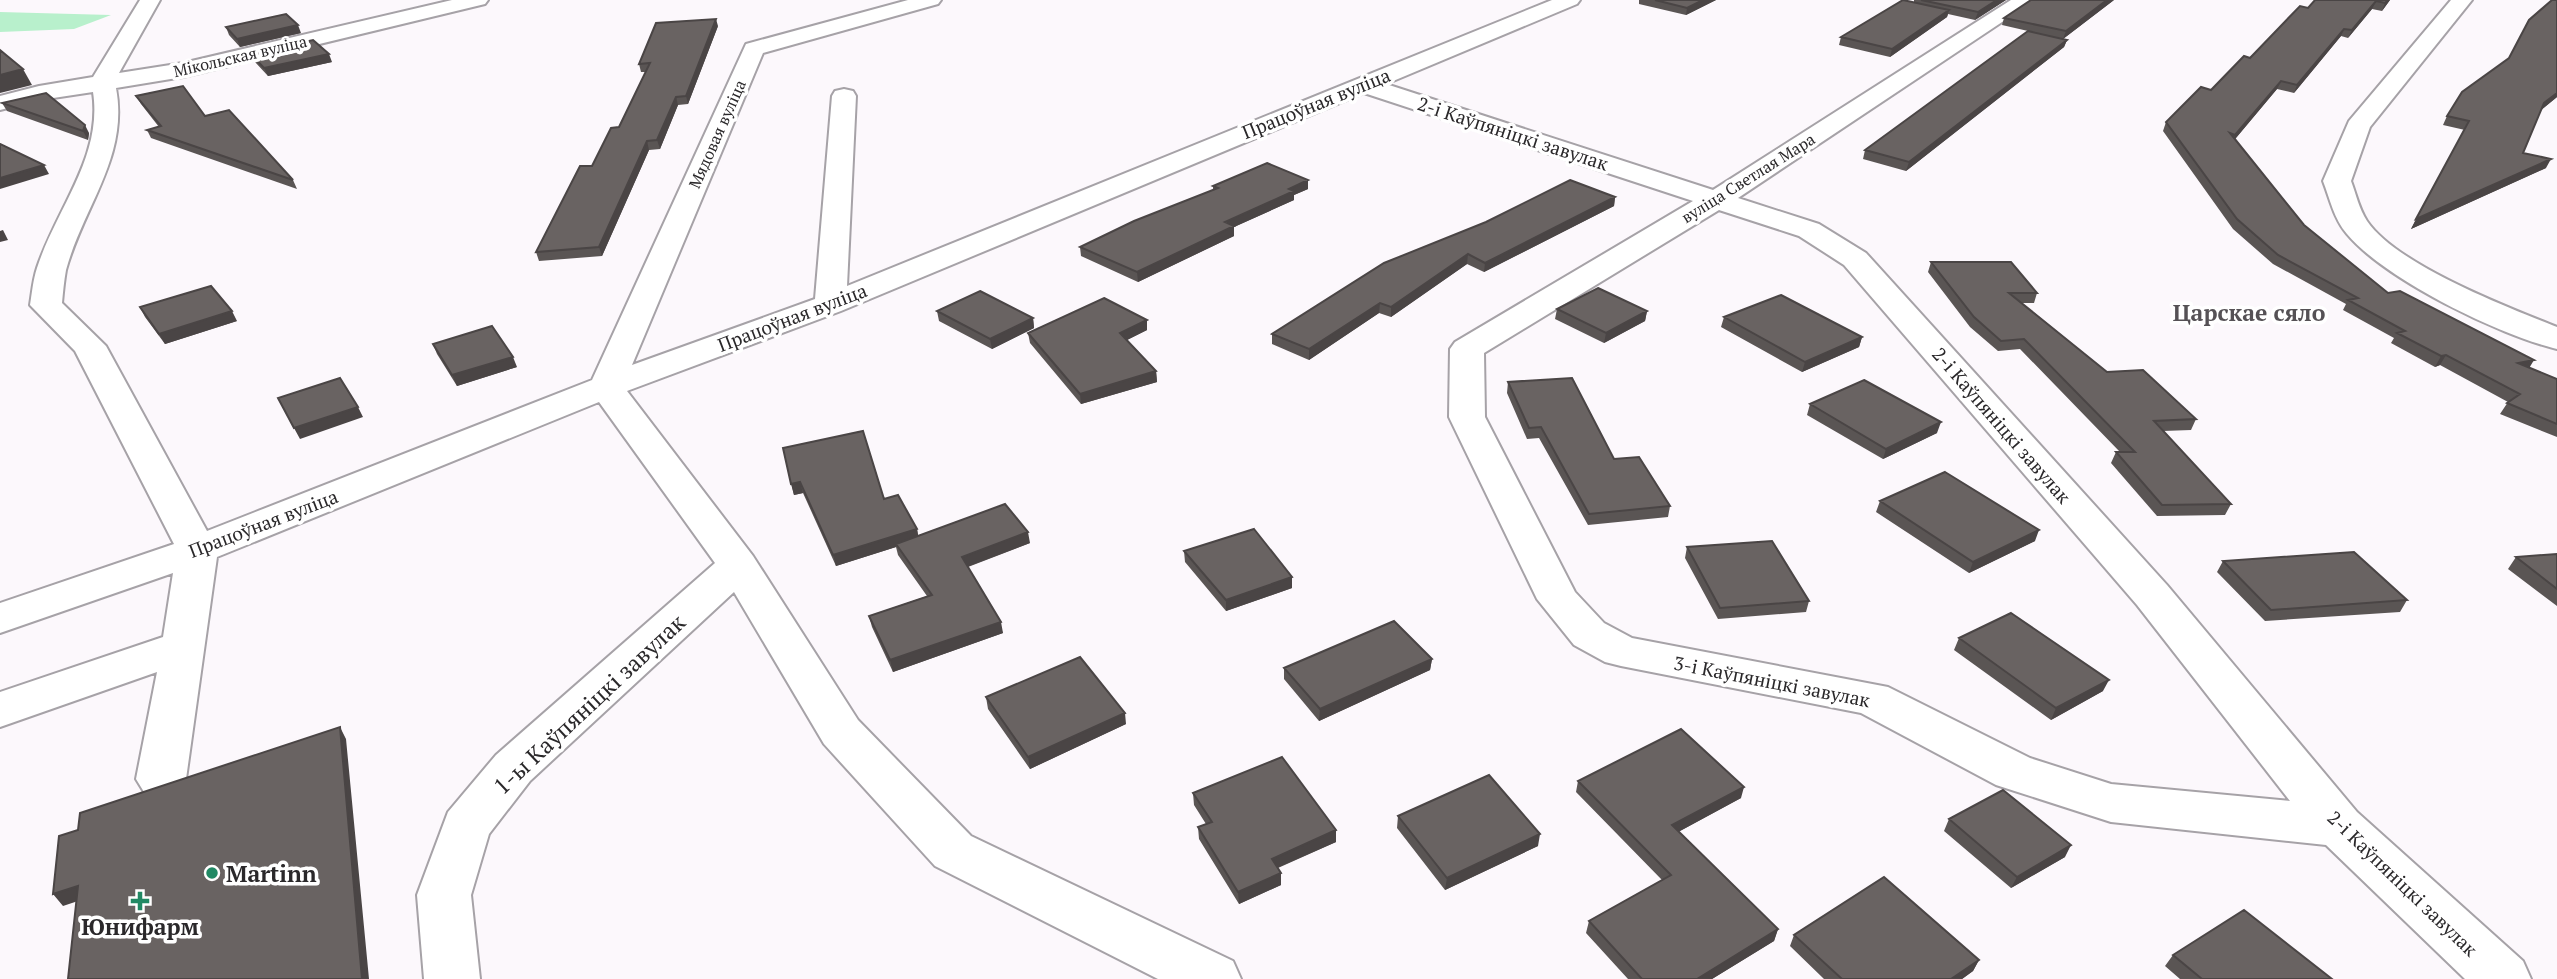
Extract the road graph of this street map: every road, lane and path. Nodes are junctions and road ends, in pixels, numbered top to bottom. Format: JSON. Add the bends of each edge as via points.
{"nodes":[{"id":1,"x":150,"y":0,"type":"edge"},
{"id":2,"x":478,"y":0,"type":"edge"},
{"id":3,"x":931,"y":0,"type":"edge"},
{"id":4,"x":1570,"y":0,"type":"edge"},
{"id":5,"x":2025,"y":0,"type":"edge"},
{"id":6,"x":2462,"y":0,"type":"edge"},
{"id":7,"x":103,"y":81,"type":"junction"},
{"id":8,"x":1361,"y":84,"type":"junction"},
{"id":9,"x":844,"y":96,"type":"dead end"},
{"id":10,"x":0,"y":103,"type":"edge"},
{"id":11,"x":1714,"y":201,"type":"junction"},
{"id":12,"x":830,"y":304,"type":"junction"},
{"id":13,"x":2557,"y":339,"type":"edge"},
{"id":14,"x":1468,"y":349,"type":"joint"},
{"id":15,"x":606,"y":387,"type":"junction"},
{"id":16,"x":197,"y":550,"type":"junction"},
{"id":17,"x":738,"y":565,"type":"junction"},
{"id":18,"x":3,"y":617,"type":"edge"},
{"id":19,"x":184,"y":646,"type":"junction"},
{"id":20,"x":0,"y":710,"type":"edge"},
{"id":21,"x":161,"y":779,"type":"dead end"},
{"id":22,"x":2339,"y":827,"type":"junction"},
{"id":23,"x":452,"y":979,"type":"edge"},
{"id":24,"x":1213,"y":979,"type":"edge"},
{"id":25,"x":2503,"y":979,"type":"edge"}],
"edges":[{"from":1,"to":7,"type":"street"},
{"from":2,"to":7,"type":"street","name":"Мікольская вуліца","via":[[183,70]]},
{"from":3,"to":15,"type":"street","name":"Мядовая вуліца","via":[[754,49]]},
{"from":4,"to":8,"type":"street","name":"Працоўная вуліца"},
{"from":5,"to":11,"type":"street","name":"вуліца Светлая Мара"},
{"from":6,"to":13,"type":"street","via":[[2358,126],[2337,181],[2357,228],[2405,266],[2474,305]]},
{"from":7,"to":10,"type":"street","name":"Мікольская вуліца"},
{"from":7,"to":16,"type":"street","via":[[110,104],[101,155],[52,268],[46,305],[89,346]]},
{"from":8,"to":11,"type":"street","name":"2-і Каўпяніцкі завулак"},
{"from":8,"to":12,"type":"street","name":"Працоўная вуліца"},
{"from":9,"to":12,"type":"street"},
{"from":11,"to":14,"type":"street","name":"вуліца Светлая Мара"},
{"from":11,"to":22,"type":"street","name":"2-і Каўпяніцкі завулак","via":[[1809,230],[1856,259],[2152,595]]},
{"from":12,"to":15,"type":"street","name":"Працоўная вуліца"},
{"from":14,"to":22,"type":"street","name":"3-і Каўпяніцкі завулак","via":[[1467,417],[1558,599],[1589,634],[1621,651],[1872,699],[2012,772],[2111,803]]},
{"from":15,"to":16,"type":"street","name":"Працоўная вуліца"},
{"from":15,"to":17,"type":"street"},
{"from":16,"to":18,"type":"street","name":"Працоўная вуліца"},
{"from":16,"to":19,"type":"street"},
{"from":17,"to":23,"type":"street","name":"1-ы Каўпяніцкі завулак","via":[[513,768],[466,827],[444,895]]},
{"from":17,"to":24,"type":"street","via":[[841,732],[953,851]]},
{"from":19,"to":20,"type":"street"},
{"from":19,"to":21,"type":"street"},
{"from":22,"to":25,"type":"street","name":"2-і Каўпяніцкі завулак"}]}
